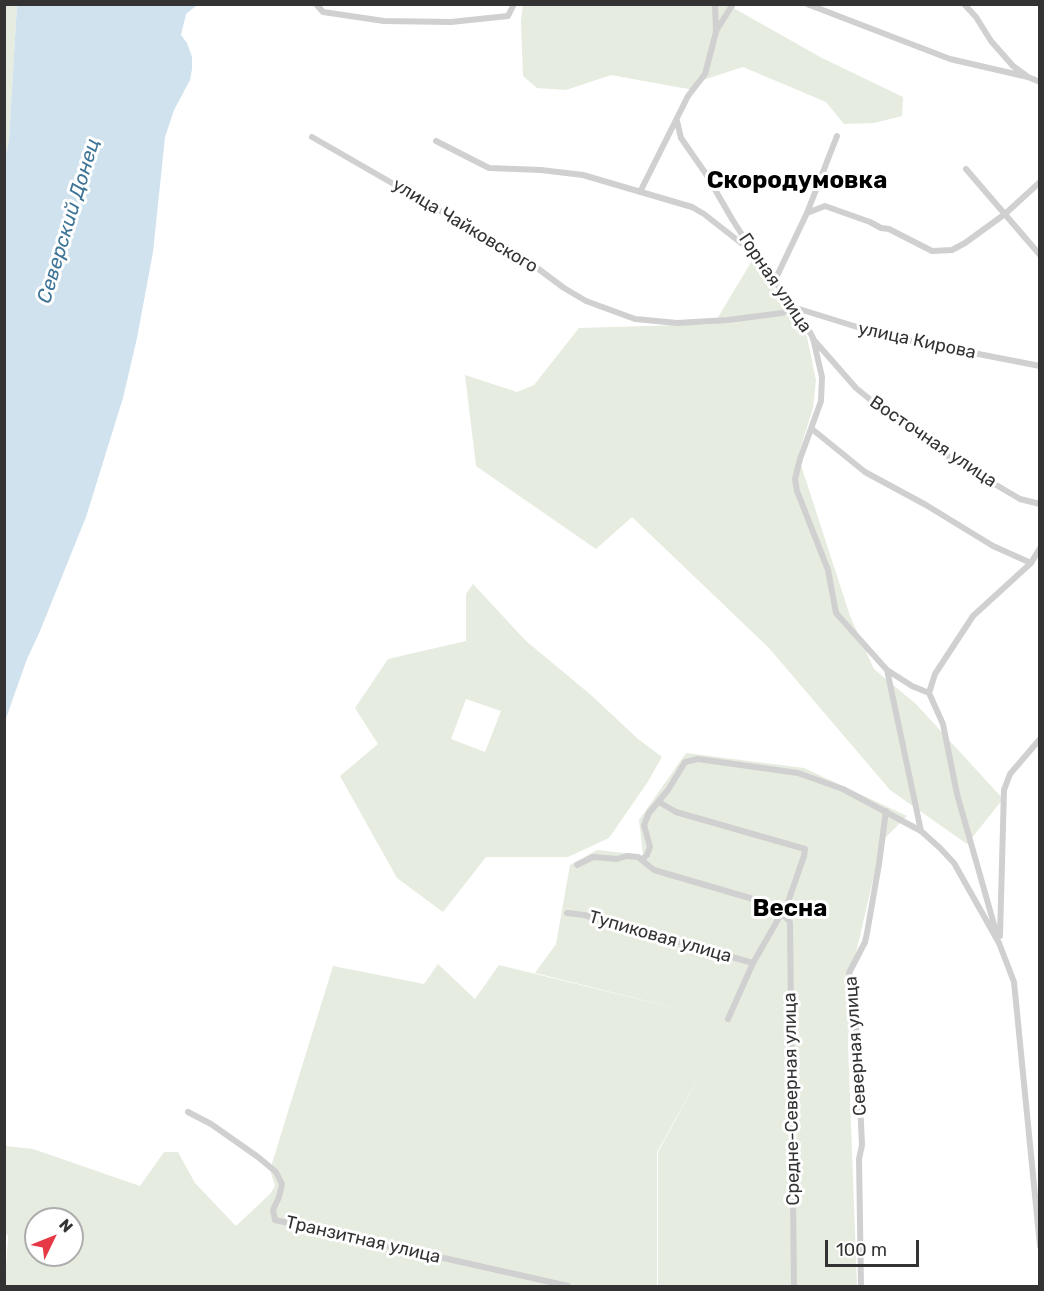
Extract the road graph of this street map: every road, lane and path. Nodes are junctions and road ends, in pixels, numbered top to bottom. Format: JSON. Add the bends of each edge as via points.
{"nodes":[{"id":1,"x":316,"y":4,"type":"edge"},
{"id":2,"x":514,"y":4,"type":"edge"},
{"id":3,"x":715,"y":4,"type":"edge"},
{"id":4,"x":733,"y":4,"type":"edge"},
{"id":5,"x":807,"y":4,"type":"edge"},
{"id":6,"x":964,"y":4,"type":"edge"},
{"id":7,"x":716,"y":32,"type":"junction"},
{"id":8,"x":1028,"y":77,"type":"junction"},
{"id":9,"x":1040,"y":82,"type":"edge"},
{"id":10,"x":676,"y":121,"type":"junction"},
{"id":11,"x":837,"y":136,"type":"dead end"},
{"id":12,"x":312,"y":137,"type":"dead end"},
{"id":13,"x":436,"y":141,"type":"dead end"},
{"id":14,"x":966,"y":169,"type":"dead end"},
{"id":15,"x":1040,"y":182,"type":"edge"},
{"id":16,"x":640,"y":192,"type":"junction"},
{"id":17,"x":807,"y":213,"type":"junction"},
{"id":18,"x":1005,"y":214,"type":"junction"},
{"id":19,"x":755,"y":255,"type":"junction"},
{"id":20,"x":1040,"y":255,"type":"edge"},
{"id":21,"x":775,"y":280,"type":"junction"},
{"id":22,"x":796,"y":309,"type":"junction"},
{"id":23,"x":813,"y":339,"type":"junction"},
{"id":24,"x":1040,"y":366,"type":"edge"},
{"id":25,"x":812,"y":429,"type":"junction"},
{"id":26,"x":1040,"y":504,"type":"edge"},
{"id":27,"x":1040,"y":548,"type":"edge"},
{"id":28,"x":1031,"y":563,"type":"junction"},
{"id":29,"x":887,"y":670,"type":"junction"},
{"id":30,"x":929,"y":693,"type":"junction"},
{"id":31,"x":1040,"y":739,"type":"edge"},
{"id":32,"x":659,"y":802,"type":"junction"},
{"id":33,"x":886,"y":811,"type":"junction"},
{"id":34,"x":921,"y":831,"type":"junction"},
{"id":35,"x":643,"y":859,"type":"junction"},
{"id":36,"x":577,"y":865,"type":"dead end"},
{"id":37,"x":783,"y":911,"type":"junction"},
{"id":38,"x":567,"y":913,"type":"dead end"},
{"id":39,"x":999,"y":943,"type":"junction"},
{"id":40,"x":753,"y":963,"type":"junction"},
{"id":41,"x":728,"y":1019,"type":"dead end"},
{"id":42,"x":188,"y":1112,"type":"dead end"},
{"id":43,"x":1040,"y":1246,"type":"edge"},
{"id":44,"x":568,"y":1287,"type":"edge"},
{"id":45,"x":794,"y":1287,"type":"edge"},
{"id":46,"x":861,"y":1287,"type":"edge"}],
"edges":[{"from":1,"to":2,"type":"street","via":[[323,12],[384,21],[451,22],[507,16]]},
{"from":3,"to":7,"type":"street"},
{"from":4,"to":7,"type":"street"},
{"from":5,"to":8,"type":"street","via":[[950,59]]},
{"from":6,"to":8,"type":"street","via":[[991,41]]},
{"from":7,"to":10,"type":"street","via":[[705,74]]},
{"from":8,"to":9,"type":"street"},
{"from":10,"to":16,"type":"street"},
{"from":10,"to":19,"type":"street","name":"Горная улица","via":[[681,138]]},
{"from":11,"to":17,"type":"street"},
{"from":12,"to":22,"type":"street","name":"улица Чайковского","via":[[517,253],[586,301],[635,319],[677,323],[728,320]]},
{"from":13,"to":16,"type":"street","via":[[489,168],[583,175]]},
{"from":14,"to":18,"type":"street"},
{"from":15,"to":18,"type":"street"},
{"from":16,"to":19,"type":"street","via":[[692,207]]},
{"from":17,"to":18,"type":"street","via":[[825,206],[888,229],[932,251],[952,250]]},
{"from":17,"to":21,"type":"street"},
{"from":18,"to":20,"type":"street"},
{"from":19,"to":21,"type":"street","name":"Горная улица"},
{"from":21,"to":22,"type":"street","name":"Горная улица"},
{"from":22,"to":23,"type":"street","name":"Горная улица"},
{"from":22,"to":24,"type":"street","name":"улица Кирова","via":[[886,336]]},
{"from":23,"to":25,"type":"street","name":"Горная улица","via":[[823,387]]},
{"from":23,"to":26,"type":"street","name":"Восточная улица","via":[[856,388],[883,410],[952,459],[1020,499]]},
{"from":25,"to":28,"type":"street","via":[[865,472],[993,546]]},
{"from":25,"to":29,"type":"street","name":"Горная улица","via":[[795,479],[797,491],[828,570],[836,613]]},
{"from":27,"to":28,"type":"street"},
{"from":28,"to":30,"type":"street","via":[[972,616],[935,674]]},
{"from":29,"to":30,"type":"street","name":"Горная улица"},
{"from":29,"to":34,"type":"street"},
{"from":30,"to":39,"type":"street","via":[[943,724],[957,794]]},
{"from":31,"to":39,"type":"street","via":[[1010,774],[1004,790]]},
{"from":32,"to":33,"type":"street","via":[[685,762],[698,759],[798,773],[843,789]]},
{"from":32,"to":35,"type":"street","via":[[645,820],[650,847]]},
{"from":32,"to":37,"type":"street","via":[[676,812],[805,849]]},
{"from":33,"to":34,"type":"street"},
{"from":33,"to":46,"type":"street","name":"Северная улица","via":[[865,942],[849,973],[854,992],[860,1081]]},
{"from":34,"to":39,"type":"street","via":[[954,863]]},
{"from":35,"to":36,"type":"street","via":[[594,857]]},
{"from":35,"to":37,"type":"street","via":[[654,870]]},
{"from":37,"to":40,"type":"street"},
{"from":37,"to":45,"type":"street","name":"Средне-Северная улица","via":[[790,922]]},
{"from":38,"to":40,"type":"street","name":"Тупиковая улица"},
{"from":39,"to":43,"type":"street","via":[[1014,982]]},
{"from":40,"to":41,"type":"street"},
{"from":42,"to":44,"type":"street","name":"Транзитная улица","via":[[211,1124],[276,1172],[282,1184],[273,1210],[275,1220]]}]}
